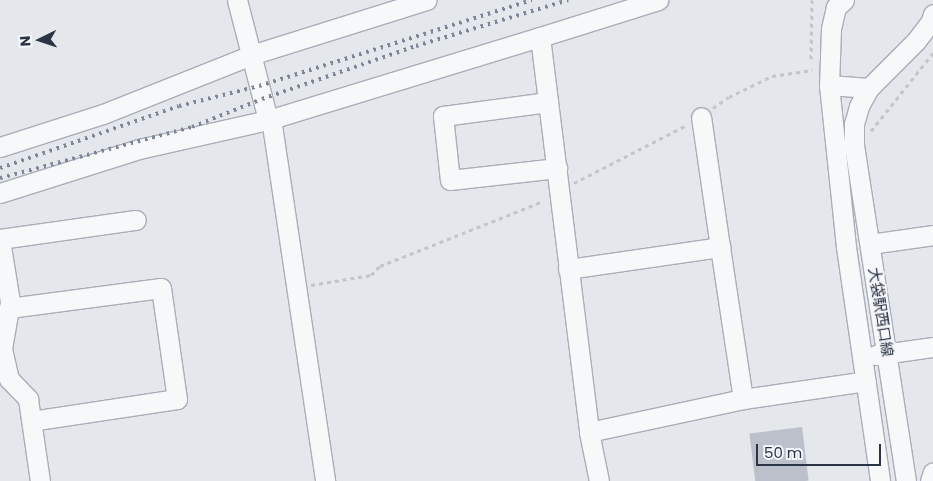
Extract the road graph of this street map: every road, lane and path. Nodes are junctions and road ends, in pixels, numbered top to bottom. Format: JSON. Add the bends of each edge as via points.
{"nodes":[{"id":1,"x":237,"y":0,"type":"edge"},
{"id":2,"x":427,"y":0,"type":"edge"},
{"id":3,"x":658,"y":0,"type":"edge"},
{"id":4,"x":930,"y":0,"type":"edge"},
{"id":5,"x":836,"y":2,"type":"edge"},
{"id":6,"x":933,"y":13,"type":"edge"},
{"id":7,"x":540,"y":37,"type":"junction"},
{"id":8,"x":933,"y":53,"type":"edge"},
{"id":9,"x":251,"y":55,"type":"junction"},
{"id":10,"x":829,"y":85,"type":"junction"},
{"id":11,"x":869,"y":88,"type":"junction"},
{"id":12,"x":548,"y":102,"type":"junction"},
{"id":13,"x":701,"y":117,"type":"dead end"},
{"id":14,"x":268,"y":120,"type":"junction"},
{"id":15,"x":870,"y":132,"type":"dead end"},
{"id":16,"x":0,"y":147,"type":"edge"},
{"id":17,"x":557,"y":168,"type":"junction"},
{"id":18,"x":560,"y":191,"type":"junction"},
{"id":19,"x":0,"y":194,"type":"edge"},
{"id":20,"x":136,"y":220,"type":"dead end"},
{"id":21,"x":933,"y":235,"type":"edge"},
{"id":22,"x":0,"y":240,"type":"edge"},
{"id":23,"x":870,"y":244,"type":"junction"},
{"id":24,"x":720,"y":247,"type":"junction"},
{"id":25,"x":568,"y":268,"type":"junction"},
{"id":26,"x":297,"y":288,"type":"junction"},
{"id":27,"x":9,"y":308,"type":"junction"},
{"id":28,"x":933,"y":347,"type":"edge"},
{"id":29,"x":887,"y":353,"type":"junction"},
{"id":30,"x":863,"y":356,"type":"junction"},
{"id":31,"x":866,"y":382,"type":"junction"},
{"id":32,"x":743,"y":399,"type":"junction"},
{"id":33,"x":32,"y":420,"type":"junction"},
{"id":34,"x":589,"y":432,"type":"junction"},
{"id":35,"x":933,"y":472,"type":"edge"},
{"id":36,"x":40,"y":481,"type":"edge"},
{"id":37,"x":325,"y":481,"type":"edge"},
{"id":38,"x":599,"y":481,"type":"edge"},
{"id":39,"x":880,"y":481,"type":"edge"},
{"id":40,"x":906,"y":481,"type":"edge"},
{"id":41,"x":930,"y":481,"type":"edge"}],
"edges":[{"from":1,"to":9,"type":"street"},
{"from":2,"to":9,"type":"street"},
{"from":3,"to":7,"type":"street"},
{"from":4,"to":6,"type":"street"},
{"from":5,"to":10,"type":"street","name":"大袋駅西口線","via":[[831,29]]},
{"from":6,"to":11,"type":"street","name":"大袋駅西口線","via":[[916,42]]},
{"from":7,"to":12,"type":"street"},
{"from":7,"to":14,"type":"street"},
{"from":8,"to":15,"type":"path"},
{"from":9,"to":14,"type":"street"},
{"from":9,"to":16,"type":"street","via":[[103,114]]},
{"from":10,"to":11,"type":"street"},
{"from":10,"to":30,"type":"street","name":"大袋駅西口線","via":[[834,146]]},
{"from":11,"to":23,"type":"street","name":"大袋駅西口線","via":[[854,124],[854,144]]},
{"from":12,"to":17,"type":"street"},
{"from":12,"to":17,"type":"street","via":[[443,116],[450,180]]},
{"from":13,"to":24,"type":"street"},
{"from":14,"to":19,"type":"street","via":[[139,149]]},
{"from":14,"to":26,"type":"street","via":[[272,125]]},
{"from":17,"to":18,"type":"street"},
{"from":18,"to":25,"type":"street"},
{"from":18,"to":26,"type":"path","via":[[380,266],[371,275]]},
{"from":20,"to":22,"type":"street"},
{"from":21,"to":23,"type":"street"},
{"from":22,"to":27,"type":"street"},
{"from":23,"to":29,"type":"street","name":"大袋駅西口線"},
{"from":24,"to":25,"type":"street"},
{"from":24,"to":32,"type":"street"},
{"from":25,"to":34,"type":"street"},
{"from":26,"to":37,"type":"street"},
{"from":27,"to":33,"type":"street","via":[[2,349],[9,379],[28,399]]},
{"from":27,"to":33,"type":"street","via":[[161,288],[177,399]]},
{"from":28,"to":29,"type":"street"},
{"from":29,"to":30,"type":"street"},
{"from":29,"to":40,"type":"street","name":"大袋駅西口線"},
{"from":30,"to":31,"type":"street","name":"大袋駅西口線"},
{"from":31,"to":32,"type":"street"},
{"from":31,"to":39,"type":"street","name":"大袋駅西口線"},
{"from":32,"to":34,"type":"street"},
{"from":33,"to":36,"type":"street"},
{"from":34,"to":38,"type":"street"},
{"from":35,"to":41,"type":"street"}]}
